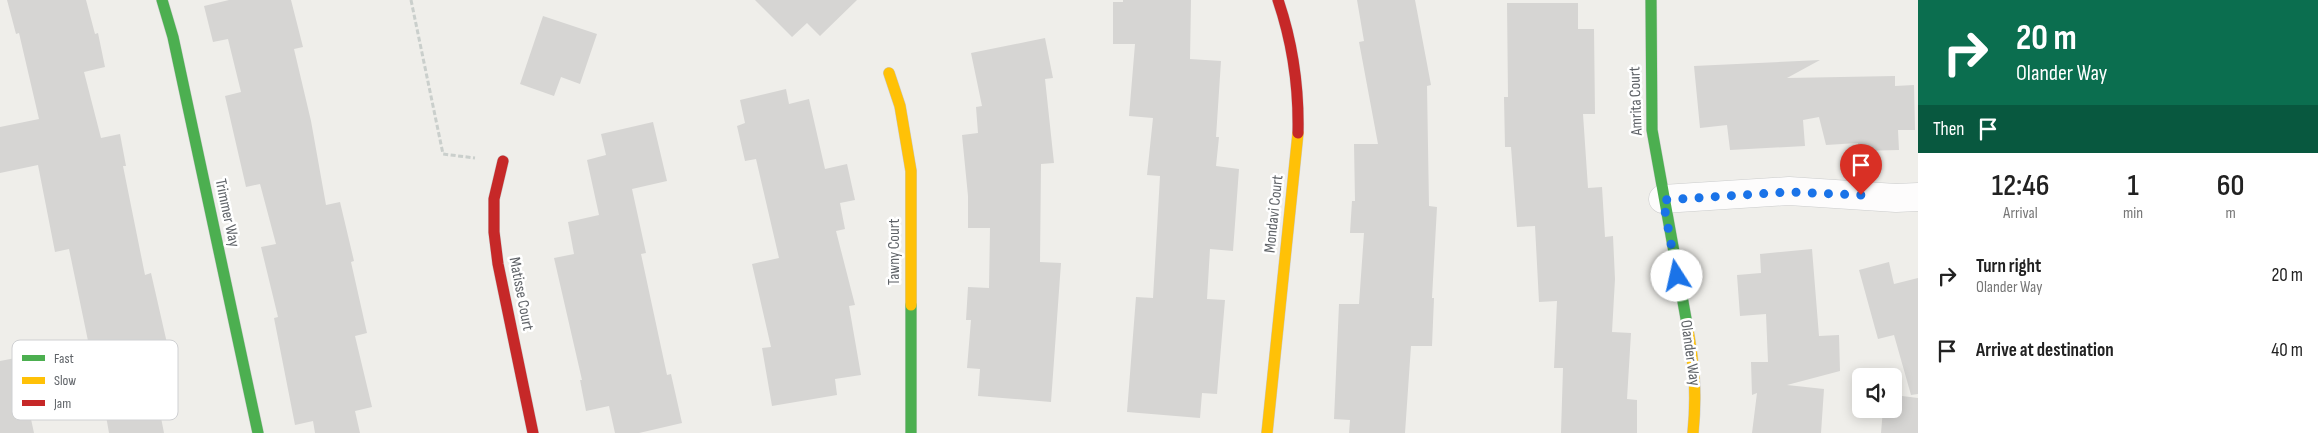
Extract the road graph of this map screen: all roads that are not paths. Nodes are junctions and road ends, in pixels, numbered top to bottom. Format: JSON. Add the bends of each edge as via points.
{"nodes":[{"id":1,"x":162,"y":0,"type":"edge"},
{"id":2,"x":1278,"y":0,"type":"edge"},
{"id":3,"x":1651,"y":0,"type":"edge"},
{"id":4,"x":890,"y":74,"type":"dead end"},
{"id":5,"x":503,"y":161,"type":"road end"},
{"id":6,"x":1918,"y":197,"type":"edge"},
{"id":7,"x":1663,"y":200,"type":"junction"},
{"id":8,"x":258,"y":433,"type":"edge"},
{"id":9,"x":533,"y":433,"type":"edge"},
{"id":10,"x":911,"y":433,"type":"edge"},
{"id":11,"x":1268,"y":433,"type":"edge"},
{"id":12,"x":1693,"y":433,"type":"edge"}],
"edges":[{"from":1,"to":8,"type":"street","name":"Trimmer Way","via":[[173,37]]},
{"from":2,"to":11,"type":"street","name":"Mondavi Court","via":[[1289,29],[1300,101]]},
{"from":3,"to":7,"type":"street","name":"Amrita Court","via":[[1652,130]]},
{"from":4,"to":10,"type":"street","name":"Tawny Court","via":[[900,106],[911,171]]},
{"from":5,"to":9,"type":"street","name":"Matisse Court","via":[[494,200],[494,232]]},
{"from":6,"to":7,"type":"street","via":[[1789,192]]},
{"from":7,"to":12,"type":"street","name":"Olander Way","via":[[1694,371],[1696,403]]}]}
